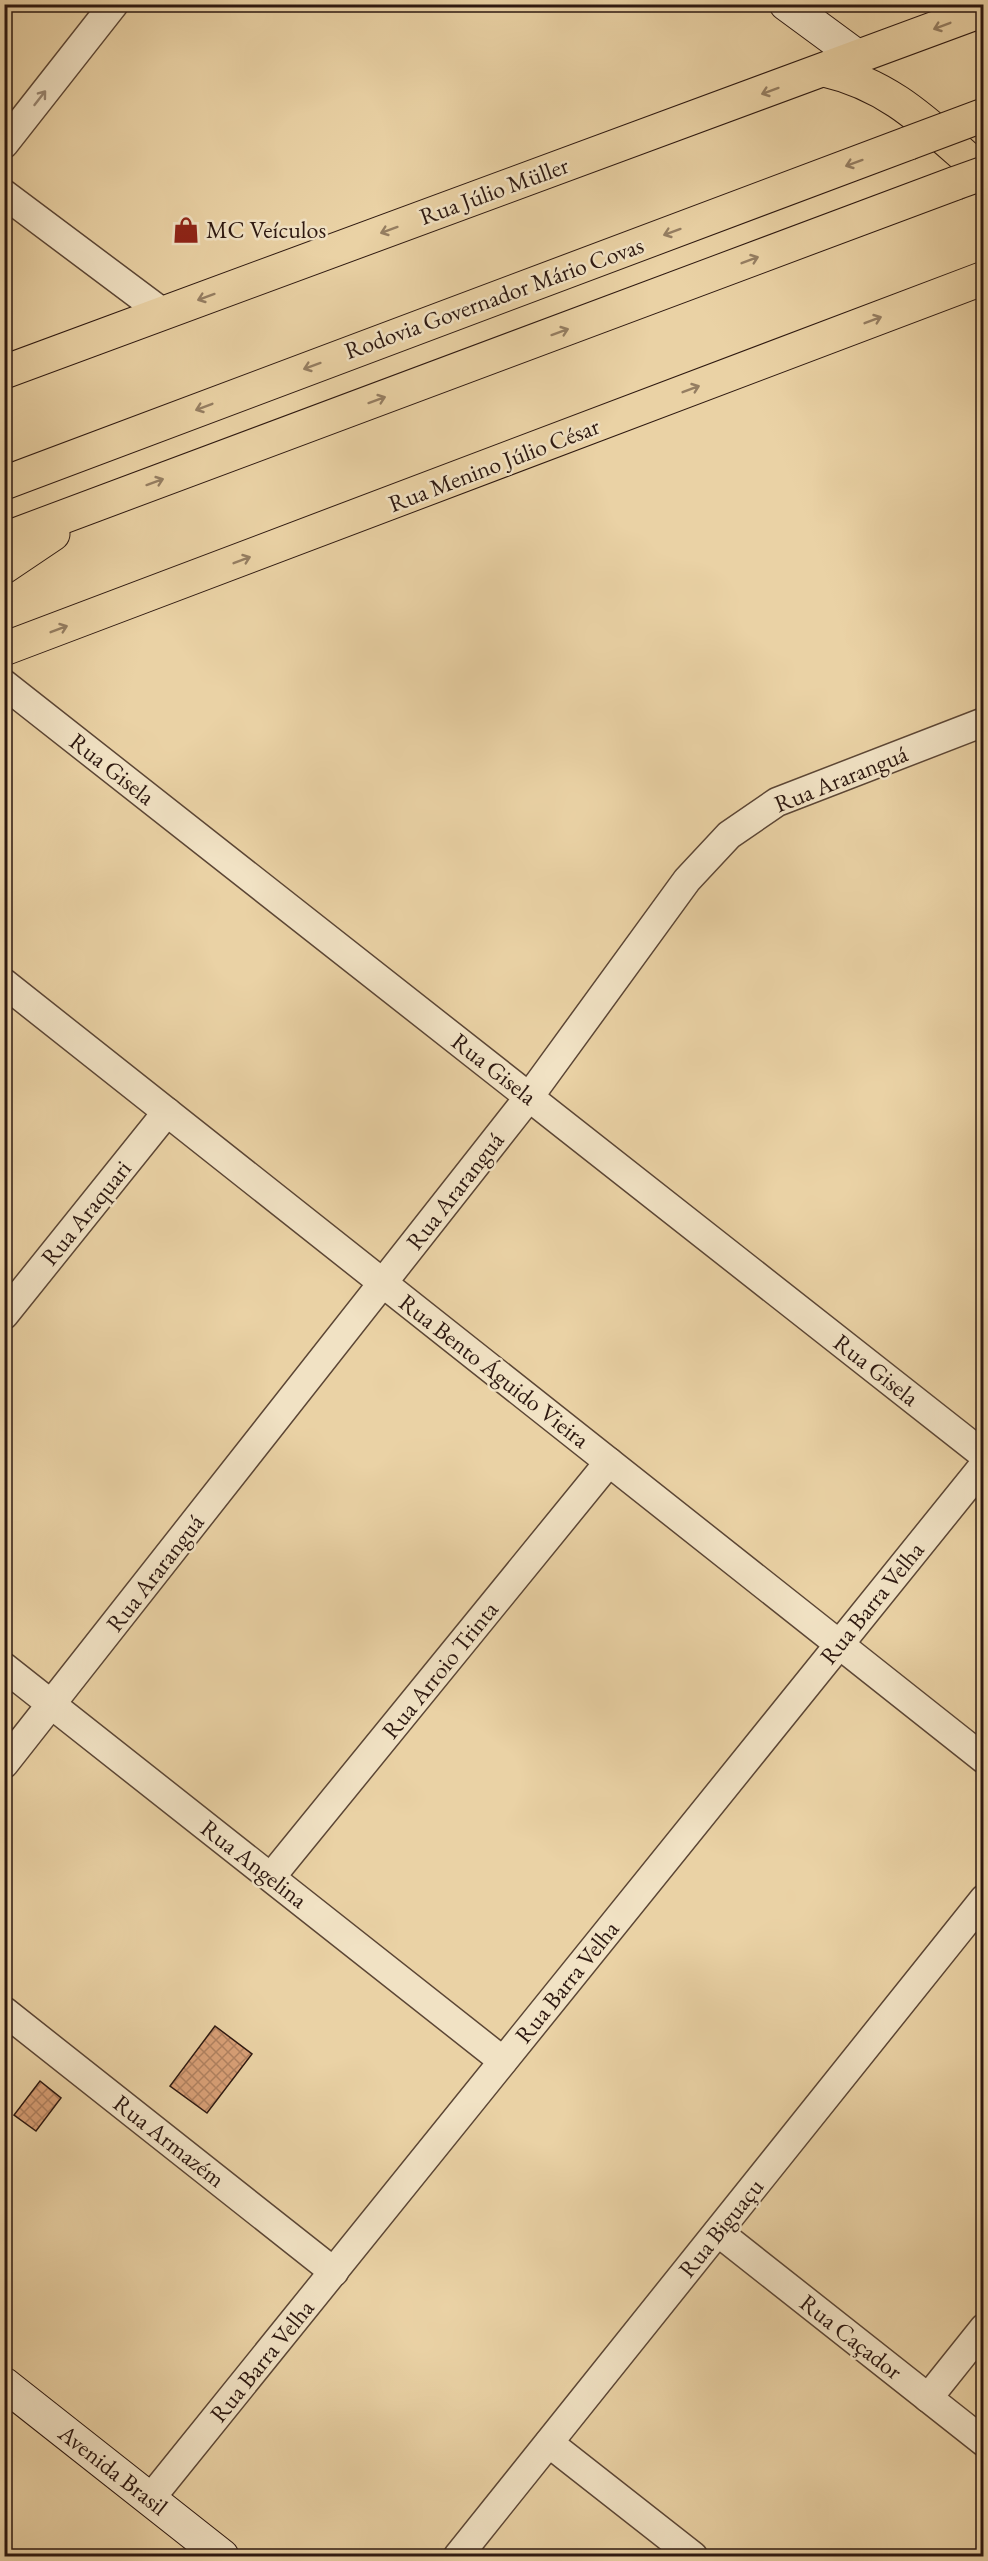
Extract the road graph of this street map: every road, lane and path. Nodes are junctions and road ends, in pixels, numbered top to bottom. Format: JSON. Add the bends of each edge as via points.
{"nodes":[{"id":1,"x":114,"y":4,"type":"edge"},
{"id":2,"x":786,"y":4,"type":"edge"},
{"id":3,"x":984,"y":10,"type":"edge"},
{"id":4,"x":902,"y":42,"type":"junction"},
{"id":5,"x":858,"y":57,"type":"junction"},
{"id":6,"x":824,"y":70,"type":"junction"},
{"id":7,"x":900,"y":102,"type":"junction"},
{"id":8,"x":984,"y":115,"type":"edge"},
{"id":9,"x":4,"y":144,"type":"edge"},
{"id":10,"x":975,"y":176,"type":"edge"},
{"id":11,"x":4,"y":194,"type":"edge"},
{"id":12,"x":984,"y":278,"type":"edge"},
{"id":13,"x":163,"y":313,"type":"junction"},
{"id":14,"x":4,"y":372,"type":"edge"},
{"id":15,"x":4,"y":483,"type":"edge"},
{"id":16,"x":100,"y":502,"type":"junction"},
{"id":17,"x":4,"y":539,"type":"edge"},
{"id":18,"x":4,"y":567,"type":"edge"},
{"id":19,"x":4,"y":649,"type":"edge"},
{"id":20,"x":4,"y":684,"type":"edge"},
{"id":21,"x":984,"y":722,"type":"edge"},
{"id":22,"x":4,"y":983,"type":"edge"},
{"id":23,"x":529,"y":1097,"type":"junction"},
{"id":24,"x":167,"y":1112,"type":"junction"},
{"id":25,"x":382,"y":1283,"type":"junction"},
{"id":26,"x":4,"y":1315,"type":"edge"},
{"id":27,"x":984,"y":1455,"type":"edge"},
{"id":28,"x":609,"y":1462,"type":"junction"},
{"id":29,"x":984,"y":1465,"type":"edge"},
{"id":30,"x":838,"y":1644,"type":"junction"},
{"id":31,"x":4,"y":1667,"type":"edge"},
{"id":32,"x":52,"y":1704,"type":"junction"},
{"id":33,"x":984,"y":1760,"type":"edge"},
{"id":34,"x":4,"y":1764,"type":"edge"},
{"id":35,"x":271,"y":1877,"type":"junction"},
{"id":36,"x":984,"y":1899,"type":"edge"},
{"id":37,"x":4,"y":2011,"type":"edge"},
{"id":38,"x":503,"y":2061,"type":"junction"},
{"id":39,"x":718,"y":2232,"type":"junction"},
{"id":40,"x":334,"y":2272,"type":"junction"},
{"id":41,"x":984,"y":2328,"type":"edge"},
{"id":42,"x":4,"y":2384,"type":"edge"},
{"id":43,"x":928,"y":2398,"type":"junction"},
{"id":44,"x":984,"y":2442,"type":"edge"},
{"id":45,"x":549,"y":2443,"type":"junction"},
{"id":46,"x":150,"y":2499,"type":"junction"},
{"id":47,"x":222,"y":2556,"type":"edge"},
{"id":48,"x":458,"y":2556,"type":"edge"},
{"id":49,"x":693,"y":2556,"type":"edge"}],
"edges":[{"from":9,"to":1,"type":"street","one_way":true},
{"from":2,"to":5,"type":"main road"},
{"from":3,"to":4,"type":"main road","name":"Rua Júlio Müller","one_way":true},
{"from":4,"to":5,"type":"main road","name":"Rua Júlio Müller"},
{"from":4,"to":7,"type":"main road","via":[[896,61]]},
{"from":5,"to":6,"type":"main road","name":"Rua Júlio Müller"},
{"from":6,"to":7,"type":"main road","via":[[856,78]]},
{"from":6,"to":13,"type":"main road","name":"Rua Júlio Müller","one_way":true},
{"from":7,"to":10,"type":"main road"},
{"from":8,"to":15,"type":"main road","name":"Rodovia Governador Mário Covas","one_way":true,"bridge":true},
{"from":16,"to":10,"type":"main road","one_way":true},
{"from":11,"to":13,"type":"street"},
{"from":19,"to":12,"type":"main road","name":"Rua Menino Júlio César","one_way":true},
{"from":13,"to":14,"type":"main road","name":"Rua Júlio Müller"},
{"from":16,"to":17,"type":"main road"},
{"from":16,"to":18,"type":"main road"},
{"from":20,"to":23,"type":"street","name":"Rua Gisela"},
{"from":21,"to":23,"type":"street","name":"Rua Araranguá","via":[[777,802],[729,835],[687,880]]},
{"from":22,"to":24,"type":"street","name":"Rua Bento Águido Vieira"},
{"from":23,"to":25,"type":"street","name":"Rua Araranguá"},
{"from":23,"to":27,"type":"street","name":"Rua Gisela"},
{"from":24,"to":25,"type":"street","name":"Rua Bento Águido Vieira"},
{"from":24,"to":26,"type":"street","name":"Rua Araquari"},
{"from":25,"to":28,"type":"street","name":"Rua Bento Águido Vieira"},
{"from":25,"to":32,"type":"street","name":"Rua Araranguá"},
{"from":28,"to":30,"type":"street","name":"Rua Bento Águido Vieira"},
{"from":28,"to":35,"type":"street","name":"Rua Arroio Trinta"},
{"from":29,"to":30,"type":"street","name":"Rua Barra Velha"},
{"from":30,"to":33,"type":"street","name":"Rua Bento Águido Vieira"},
{"from":30,"to":38,"type":"street","name":"Rua Barra Velha"},
{"from":31,"to":32,"type":"street","name":"Rua Angelina"},
{"from":32,"to":34,"type":"street","name":"Rua Araranguá"},
{"from":32,"to":35,"type":"street","name":"Rua Angelina"},
{"from":35,"to":38,"type":"street","name":"Rua Angelina"},
{"from":36,"to":39,"type":"street","name":"Rua Biguaçu"},
{"from":37,"to":40,"type":"street","name":"Rua Armazém"},
{"from":38,"to":40,"type":"street","name":"Rua Barra Velha"},
{"from":39,"to":43,"type":"street","name":"Rua Caçador"},
{"from":39,"to":45,"type":"street","name":"Rua Biguaçu"},
{"from":40,"to":46,"type":"street","name":"Rua Barra Velha"},
{"from":41,"to":43,"type":"street"},
{"from":42,"to":46,"type":"main road","name":"Avenida Brasil"},
{"from":43,"to":44,"type":"street","name":"Rua Caçador"},
{"from":45,"to":48,"type":"street","name":"Rua Biguaçu"},
{"from":45,"to":49,"type":"street"},
{"from":46,"to":47,"type":"main road","name":"Avenida Brasil"}]}
